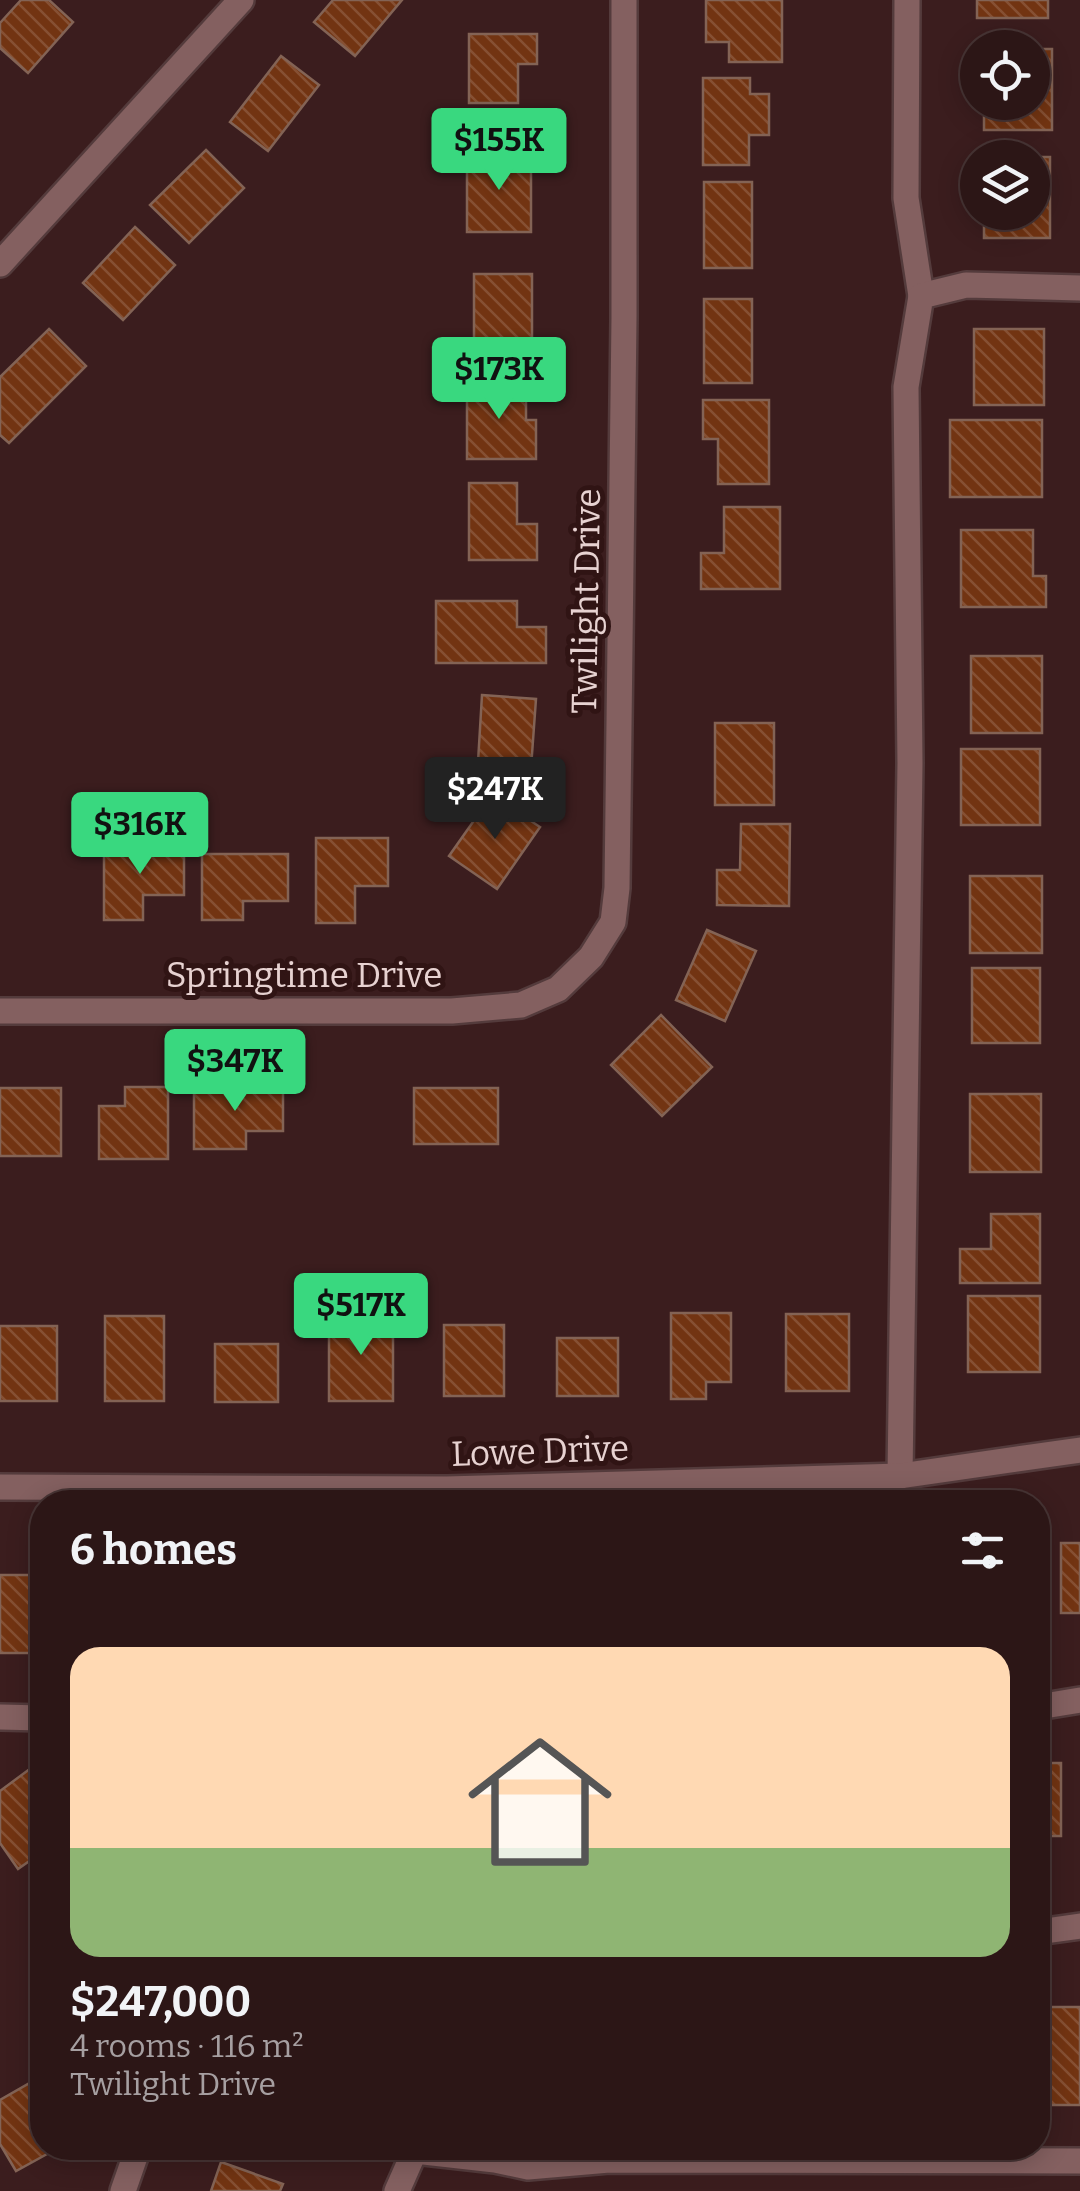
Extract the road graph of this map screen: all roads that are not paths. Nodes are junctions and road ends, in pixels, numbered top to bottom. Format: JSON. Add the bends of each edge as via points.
{"nodes":[{"id":1,"x":241,"y":0,"type":"edge"},
{"id":2,"x":624,"y":0,"type":"edge"},
{"id":3,"x":907,"y":0,"type":"edge"},
{"id":4,"x":0,"y":264,"type":"edge"},
{"id":5,"x":1080,"y":288,"type":"edge"},
{"id":6,"x":921,"y":296,"type":"junction"},
{"id":7,"x":591,"y":956,"type":"joint"},
{"id":8,"x":0,"y":1011,"type":"edge"},
{"id":9,"x":1080,"y":1450,"type":"edge"},
{"id":10,"x":900,"y":1476,"type":"junction"},
{"id":11,"x":0,"y":1488,"type":"edge"},
{"id":12,"x":112,"y":1490,"type":"edge"},
{"id":13,"x":583,"y":1490,"type":"edge"},
{"id":14,"x":1080,"y":1700,"type":"edge"},
{"id":15,"x":1050,"y":1705,"type":"edge"},
{"id":16,"x":0,"y":1718,"type":"edge"},
{"id":17,"x":30,"y":1718,"type":"edge"},
{"id":18,"x":1080,"y":1926,"type":"edge"},
{"id":19,"x":1050,"y":1930,"type":"edge"},
{"id":20,"x":134,"y":2160,"type":"edge"},
{"id":21,"x":411,"y":2160,"type":"edge"},
{"id":22,"x":495,"y":2160,"type":"edge"},
{"id":23,"x":608,"y":2160,"type":"edge"},
{"id":24,"x":608,"y":2160,"type":"edge"},
{"id":25,"x":1080,"y":2161,"type":"edge"},
{"id":26,"x":123,"y":2191,"type":"edge"},
{"id":27,"x":397,"y":2191,"type":"edge"}],
"edges":[{"from":1,"to":4,"type":"street"},
{"from":2,"to":7,"type":"street","name":"Twilight Drive","via":[[616,888],[613,922]]},
{"from":3,"to":6,"type":"street","via":[[906,198]]},
{"from":5,"to":6,"type":"street","via":[[966,286]]},
{"from":6,"to":10,"type":"street","via":[[906,387],[910,763]]},
{"from":7,"to":8,"type":"street","name":"Springtime Drive","via":[[558,989],[520,1005],[452,1011]]},
{"from":9,"to":10,"type":"street","name":"Lowe Drive"},
{"from":10,"to":13,"type":"street","name":"Lowe Drive"},
{"from":11,"to":12,"type":"street","name":"Lowe Drive"},
{"from":14,"to":15,"type":"street"},
{"from":16,"to":17,"type":"street"},
{"from":18,"to":19,"type":"street"},
{"from":20,"to":26,"type":"street"},
{"from":21,"to":27,"type":"street"},
{"from":22,"to":23,"type":"street","via":[[528,2167]]},
{"from":24,"to":25,"type":"street"}]}
